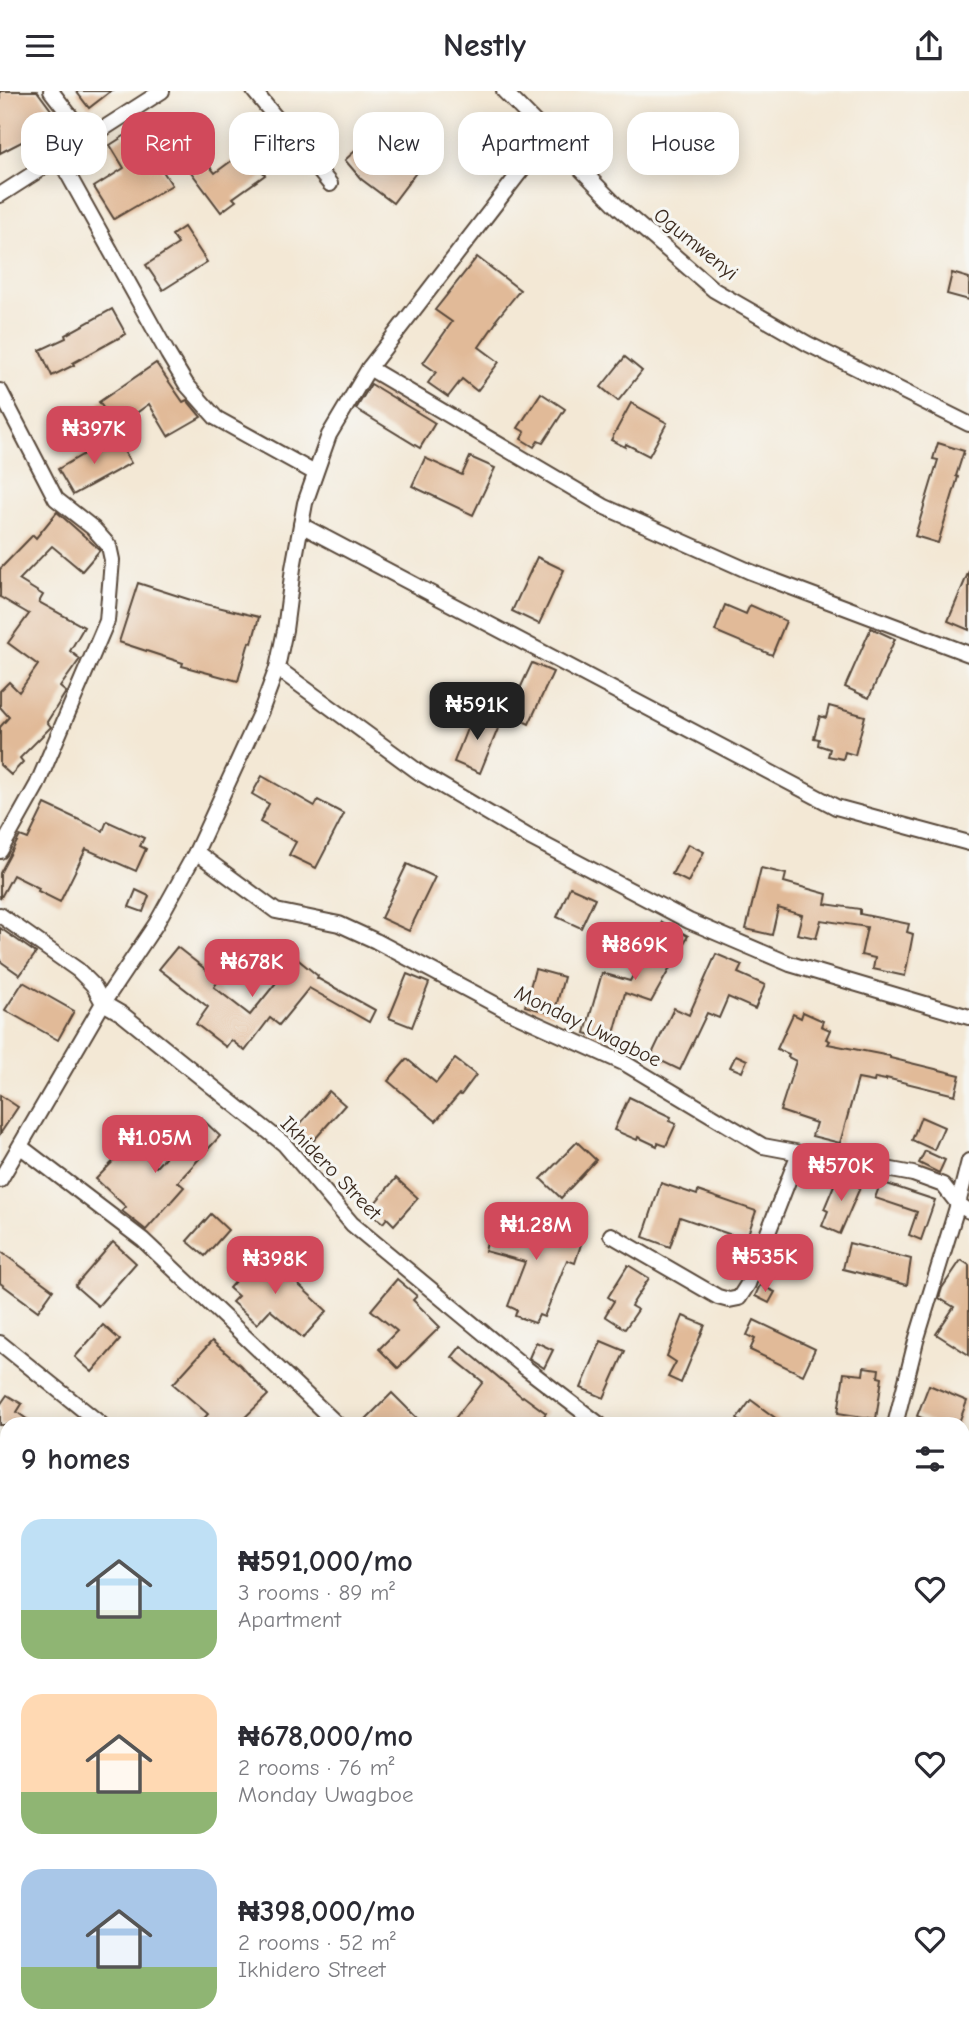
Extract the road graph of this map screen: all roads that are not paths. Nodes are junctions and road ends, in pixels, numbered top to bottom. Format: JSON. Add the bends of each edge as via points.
{"nodes":[{"id":1,"x":51,"y":91,"type":"edge"},
{"id":2,"x":162,"y":91,"type":"edge"},
{"id":3,"x":254,"y":91,"type":"edge"},
{"id":4,"x":504,"y":91,"type":"edge"},
{"id":5,"x":67,"y":112,"type":"edge"},
{"id":6,"x":524,"y":112,"type":"edge"},
{"id":7,"x":107,"y":127,"type":"edge"},
{"id":8,"x":32,"y":175,"type":"edge"},
{"id":9,"x":69,"y":175,"type":"edge"},
{"id":10,"x":518,"y":175,"type":"edge"},
{"id":11,"x":586,"y":175,"type":"edge"},
{"id":12,"x":330,"y":184,"type":"dead end"},
{"id":13,"x":0,"y":195,"type":"edge"},
{"id":14,"x":369,"y":369,"type":"junction"},
{"id":15,"x":0,"y":391,"type":"edge"},
{"id":16,"x":969,"y":424,"type":"edge"},
{"id":17,"x":315,"y":473,"type":"junction"},
{"id":18,"x":301,"y":525,"type":"junction"},
{"id":19,"x":969,"y":654,"type":"edge"},
{"id":20,"x":277,"y":667,"type":"junction"},
{"id":21,"x":969,"y":843,"type":"edge"},
{"id":22,"x":0,"y":851,"type":"edge"},
{"id":23,"x":196,"y":852,"type":"junction"},
{"id":24,"x":0,"y":915,"type":"edge"},
{"id":25,"x":103,"y":1003,"type":"junction"},
{"id":26,"x":969,"y":1017,"type":"edge"},
{"id":27,"x":21,"y":1146,"type":"junction"},
{"id":28,"x":799,"y":1153,"type":"junction"},
{"id":29,"x":969,"y":1161,"type":"edge"},
{"id":30,"x":0,"y":1180,"type":"edge"},
{"id":31,"x":964,"y":1207,"type":"edge"},
{"id":32,"x":611,"y":1235,"type":"dead end"},
{"id":33,"x":0,"y":1343,"type":"edge"},
{"id":34,"x":92,"y":1417,"type":"edge"},
{"id":35,"x":330,"y":1417,"type":"edge"},
{"id":36,"x":590,"y":1417,"type":"edge"},
{"id":37,"x":897,"y":1417,"type":"edge"}],
"edges":[{"from":1,"to":5,"type":"street"},
{"from":2,"to":7,"type":"street"},
{"from":3,"to":12,"type":"street"},
{"from":4,"to":6,"type":"street","name":"Ogumwenyi"},
{"from":8,"to":13,"type":"street"},
{"from":9,"to":17,"type":"street","via":[[199,400],[224,423]]},
{"from":10,"to":14,"type":"street"},
{"from":11,"to":16,"type":"street","name":"Ogumwenyi","via":[[714,290],[808,344]]},
{"from":14,"to":17,"type":"street","via":[[328,435]]},
{"from":14,"to":19,"type":"street","via":[[605,507],[751,572]]},
{"from":15,"to":22,"type":"street","via":[[56,499],[93,528],[109,546],[112,560],[107,621],[37,785]]},
{"from":17,"to":18,"type":"street"},
{"from":18,"to":20,"type":"street"},
{"from":18,"to":21,"type":"street","via":[[836,807]]},
{"from":20,"to":23,"type":"street"},
{"from":20,"to":26,"type":"street","via":[[420,773],[529,837],[689,921],[790,964]]},
{"from":23,"to":25,"type":"street","via":[[156,924]]},
{"from":23,"to":28,"type":"street","name":"Monday Uwagboe","via":[[276,911],[339,924],[506,1010],[626,1064],[763,1146]]},
{"from":24,"to":25,"type":"street","name":"Ikhidero Street","via":[[78,970]]},
{"from":25,"to":27,"type":"street"},
{"from":25,"to":36,"type":"street","name":"Ikhidero Street","via":[[284,1144],[352,1224]]},
{"from":27,"to":30,"type":"street"},
{"from":27,"to":35,"type":"street","via":[[144,1240]]},
{"from":28,"to":31,"type":"street","name":"Monday Uwagboe","via":[[913,1174],[943,1185]]},
{"from":28,"to":32,"type":"street","via":[[739,1298],[718,1297]]},
{"from":29,"to":31,"type":"street"},
{"from":31,"to":37,"type":"street","via":[[916,1341]]},
{"from":33,"to":34,"type":"street"}]}
